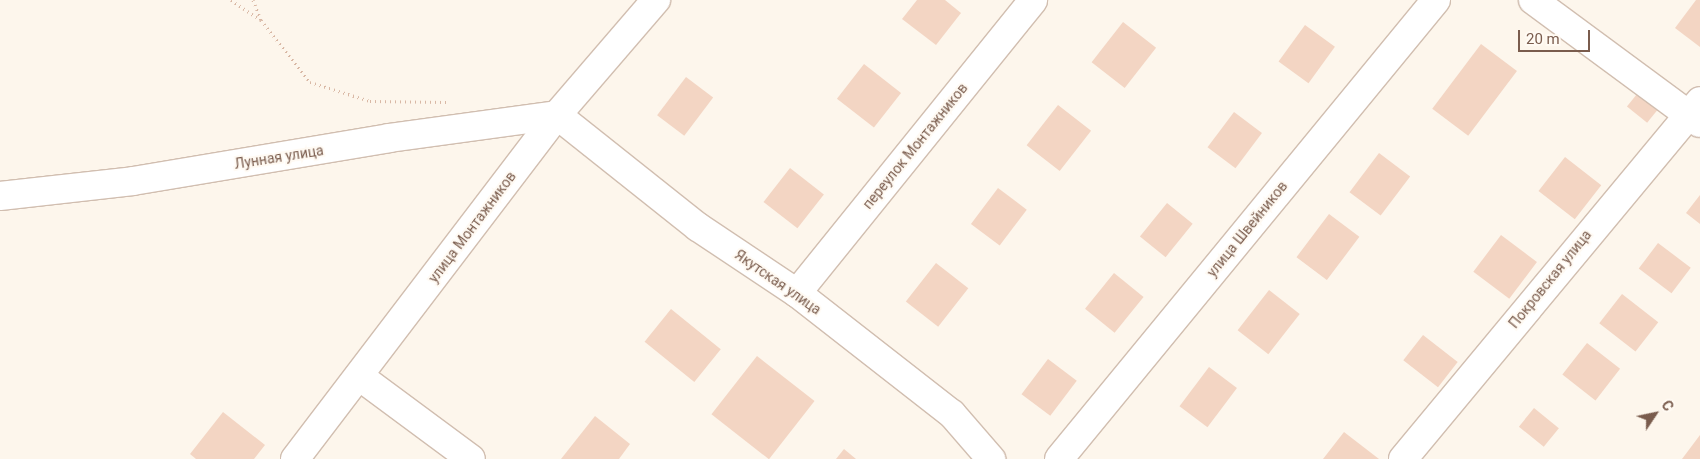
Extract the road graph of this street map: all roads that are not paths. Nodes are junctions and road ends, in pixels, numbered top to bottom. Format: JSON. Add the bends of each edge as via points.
{"nodes":[{"id":1,"x":656,"y":0,"type":"edge"},
{"id":2,"x":1033,"y":0,"type":"edge"},
{"id":3,"x":1436,"y":0,"type":"edge"},
{"id":4,"x":1534,"y":0,"type":"edge"},
{"id":5,"x":1696,"y":113,"type":"edge"},
{"id":6,"x":557,"y":115,"type":"junction"},
{"id":7,"x":0,"y":196,"type":"edge"},
{"id":8,"x":797,"y":293,"type":"junction"},
{"id":9,"x":359,"y":376,"type":"junction"},
{"id":10,"x":295,"y":459,"type":"edge"},
{"id":11,"x":471,"y":459,"type":"edge"},
{"id":12,"x":991,"y":459,"type":"edge"},
{"id":13,"x":1059,"y":459,"type":"edge"},
{"id":14,"x":1402,"y":459,"type":"edge"}],
"edges":[{"from":1,"to":6,"type":"street","name":"улица Монтажников"},
{"from":2,"to":8,"type":"street","name":"переулок Монтажников"},
{"from":3,"to":13,"type":"street","name":"улица Швейников"},
{"from":4,"to":5,"type":"street"},
{"from":5,"to":14,"type":"street","name":"Покровская улица"},
{"from":6,"to":7,"type":"street","name":"Лунная улица","via":[[389,138],[133,181]]},
{"from":6,"to":8,"type":"street","name":"Якутская улица","via":[[698,227]]},
{"from":6,"to":9,"type":"street","name":"улица Монтажников"},
{"from":8,"to":12,"type":"street","name":"Якутская улица","via":[[952,414]]},
{"from":9,"to":10,"type":"street","name":"улица Монтажников"},
{"from":9,"to":11,"type":"street"}]}
